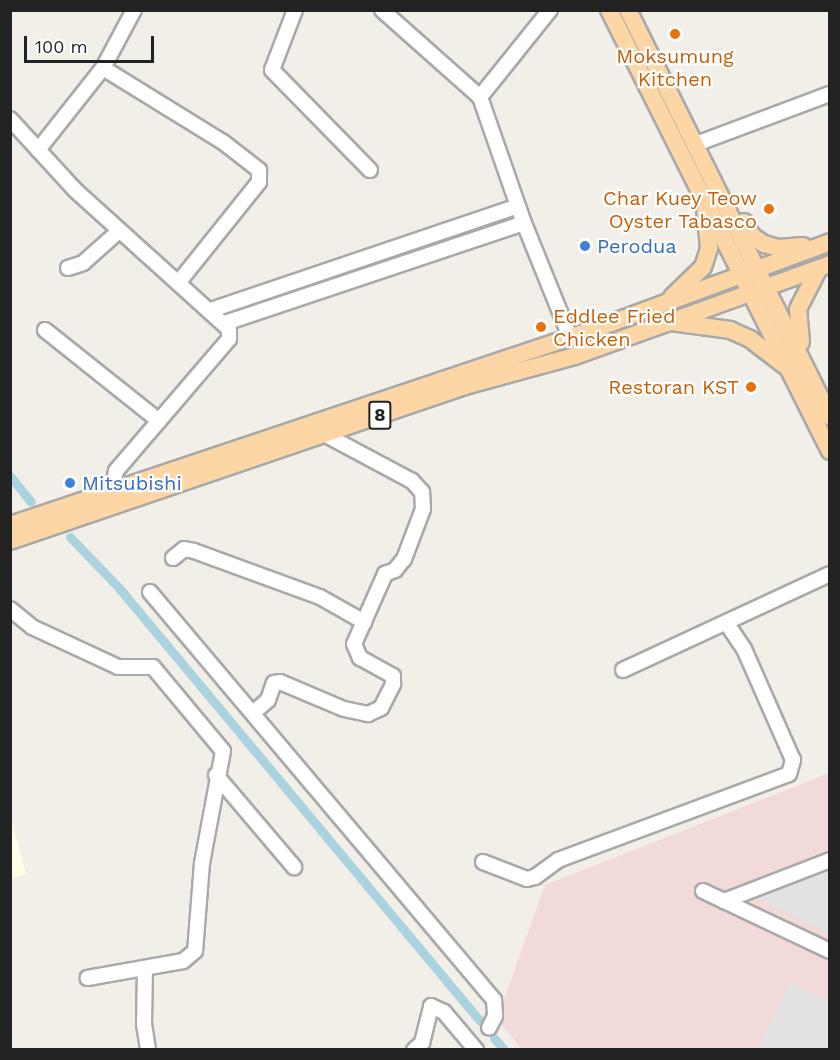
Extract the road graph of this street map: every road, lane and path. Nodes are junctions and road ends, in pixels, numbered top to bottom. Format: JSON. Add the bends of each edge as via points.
{"nodes":[{"id":1,"x":134,"y":10,"type":"edge"},
{"id":2,"x":295,"y":10,"type":"edge"},
{"id":3,"x":382,"y":10,"type":"edge"},
{"id":4,"x":550,"y":10,"type":"edge"},
{"id":5,"x":609,"y":10,"type":"edge"},
{"id":6,"x":628,"y":10,"type":"edge"},
{"id":7,"x":103,"y":68,"type":"junction"},
{"id":8,"x":830,"y":94,"type":"edge"},
{"id":9,"x":480,"y":97,"type":"junction"},
{"id":10,"x":10,"y":119,"type":"edge"},
{"id":11,"x":696,"y":144,"type":"junction"},
{"id":12,"x":38,"y":150,"type":"junction"},
{"id":13,"x":370,"y":170,"type":"dead end"},
{"id":14,"x":722,"y":196,"type":"junction"},
{"id":15,"x":705,"y":201,"type":"junction"},
{"id":16,"x":518,"y":206,"type":"junction"},
{"id":17,"x":524,"y":223,"type":"junction"},
{"id":18,"x":119,"y":231,"type":"junction"},
{"id":19,"x":830,"y":242,"type":"edge"},
{"id":20,"x":813,"y":249,"type":"junction"},
{"id":21,"x":824,"y":266,"type":"edge"},
{"id":22,"x":68,"y":268,"type":"dead end"},
{"id":23,"x":758,"y":269,"type":"junction"},
{"id":24,"x":742,"y":275,"type":"junction"},
{"id":25,"x":178,"y":283,"type":"junction"},
{"id":26,"x":766,"y":287,"type":"junction"},
{"id":27,"x":750,"y":293,"type":"junction"},
{"id":28,"x":666,"y":304,"type":"junction"},
{"id":29,"x":211,"y":310,"type":"junction"},
{"id":30,"x":670,"y":322,"type":"junction"},
{"id":31,"x":225,"y":323,"type":"junction"},
{"id":32,"x":45,"y":330,"type":"dead end"},
{"id":33,"x":570,"y":337,"type":"junction"},
{"id":34,"x":795,"y":363,"type":"junction"},
{"id":35,"x":830,"y":417,"type":"edge"},
{"id":36,"x":159,"y":421,"type":"junction"},
{"id":37,"x":324,"y":434,"type":"junction"},
{"id":38,"x":830,"y":451,"type":"edge"},
{"id":39,"x":111,"y":491,"type":"junction"},
{"id":40,"x":10,"y":525,"type":"edge"},
{"id":41,"x":10,"y":541,"type":"edge"},
{"id":42,"x":173,"y":558,"type":"dead end"},
{"id":43,"x":830,"y":574,"type":"edge"},
{"id":44,"x":150,"y":592,"type":"dead end"},
{"id":45,"x":10,"y":609,"type":"edge"},
{"id":46,"x":364,"y":622,"type":"junction"},
{"id":47,"x":726,"y":622,"type":"junction"},
{"id":48,"x":623,"y":670,"type":"dead end"},
{"id":49,"x":254,"y":713,"type":"junction"},
{"id":50,"x":216,"y":775,"type":"junction"},
{"id":51,"x":830,"y":860,"type":"edge"},
{"id":52,"x":483,"y":862,"type":"dead end"},
{"id":53,"x":294,"y":867,"type":"dead end"},
{"id":54,"x":703,"y":891,"type":"dead end"},
{"id":55,"x":724,"y":902,"type":"junction"},
{"id":56,"x":830,"y":951,"type":"edge"},
{"id":57,"x":145,"y":968,"type":"junction"},
{"id":58,"x":88,"y":978,"type":"dead end"},
{"id":59,"x":489,"y":1028,"type":"dead end"},
{"id":60,"x":148,"y":1050,"type":"edge"},
{"id":61,"x":414,"y":1050,"type":"edge"},
{"id":62,"x":476,"y":1050,"type":"edge"}],
"edges":[{"from":1,"to":7,"type":"street"},
{"from":2,"to":13,"type":"street","via":[[272,70]]},
{"from":3,"to":9,"type":"street"},
{"from":4,"to":9,"type":"street"},
{"from":5,"to":15,"type":"main road"},
{"from":6,"to":11,"type":"main road"},
{"from":7,"to":12,"type":"street"},
{"from":7,"to":25,"type":"street","via":[[223,142],[259,170],[259,182]]},
{"from":8,"to":11,"type":"street"},
{"from":9,"to":16,"type":"street"},
{"from":10,"to":12,"type":"street"},
{"from":11,"to":14,"type":"main road"},
{"from":12,"to":18,"type":"street"},
{"from":14,"to":20,"type":"main road","via":[[756,240],[772,247]]},
{"from":14,"to":23,"type":"main road"},
{"from":15,"to":24,"type":"main road"},
{"from":15,"to":28,"type":"main road","via":[[709,248],[703,267]]},
{"from":16,"to":17,"type":"street"},
{"from":16,"to":29,"type":"street"},
{"from":17,"to":31,"type":"street"},
{"from":17,"to":33,"type":"street"},
{"from":18,"to":22,"type":"street","via":[[83,263]]},
{"from":18,"to":25,"type":"street"},
{"from":19,"to":20,"type":"main road","number":"8"},
{"from":20,"to":23,"type":"main road","number":"8"},
{"from":21,"to":26,"type":"main road","number":"8"},
{"from":21,"to":34,"type":"main road","via":[[798,309]]},
{"from":23,"to":24,"type":"main road","number":"8"},
{"from":23,"to":26,"type":"main road"},
{"from":24,"to":27,"type":"main road"},
{"from":24,"to":28,"type":"main road","number":"8"},
{"from":25,"to":29,"type":"street"},
{"from":26,"to":27,"type":"main road","number":"8"},
{"from":26,"to":34,"type":"main road"},
{"from":27,"to":30,"type":"main road","number":"8"},
{"from":27,"to":34,"type":"main road"},
{"from":28,"to":33,"type":"main road","number":"8"},
{"from":29,"to":31,"type":"street"},
{"from":30,"to":34,"type":"main road","via":[[730,330]]},
{"from":30,"to":37,"type":"main road","number":"8","via":[[575,356],[465,386]]},
{"from":31,"to":36,"type":"street","via":[[229,339]]},
{"from":32,"to":36,"type":"street"},
{"from":33,"to":39,"type":"main road","number":"8"},
{"from":34,"to":35,"type":"main road"},
{"from":34,"to":38,"type":"main road"},
{"from":36,"to":39,"type":"street","via":[[116,471]]},
{"from":37,"to":41,"type":"main road","number":"8"},
{"from":37,"to":46,"type":"street","via":[[412,481],[424,500],[404,559],[395,570],[385,574]]},
{"from":39,"to":40,"type":"main road","number":"8"},
{"from":42,"to":46,"type":"street","via":[[184,549],[194,551],[320,597]]},
{"from":43,"to":47,"type":"street"},
{"from":44,"to":49,"type":"street"},
{"from":45,"to":50,"type":"street","via":[[32,627],[118,667],[153,667],[223,751]]},
{"from":46,"to":49,"type":"street","via":[[354,644],[357,654],[393,676],[381,708],[368,714],[344,709],[280,682],[274,684],[268,700]]},
{"from":47,"to":48,"type":"street"},
{"from":47,"to":52,"type":"street","via":[[744,649],[793,760],[789,774],[558,860],[535,877],[527,879]]},
{"from":49,"to":59,"type":"street","via":[[494,1000],[495,1016]]},
{"from":50,"to":53,"type":"street"},
{"from":50,"to":57,"type":"street","via":[[202,863],[195,951],[183,961]]},
{"from":51,"to":55,"type":"street"},
{"from":54,"to":55,"type":"street"},
{"from":55,"to":56,"type":"street"},
{"from":57,"to":58,"type":"street"},
{"from":57,"to":60,"type":"street","via":[[144,1024]]},
{"from":61,"to":62,"type":"street","via":[[422,1043],[431,1006],[444,1012]]}]}
